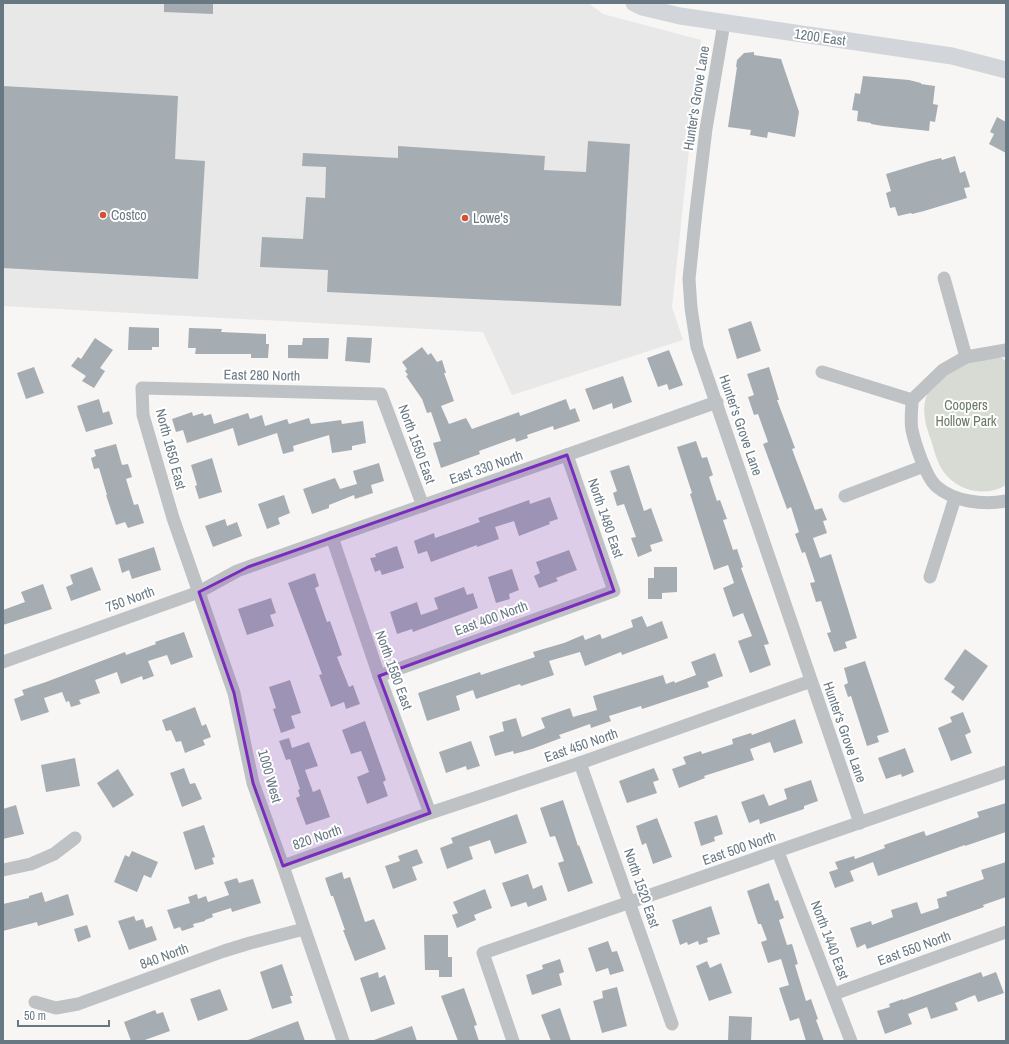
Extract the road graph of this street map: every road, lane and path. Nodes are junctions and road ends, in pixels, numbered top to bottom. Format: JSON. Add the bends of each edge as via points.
{"nodes":[{"id":1,"x":634,"y":3,"type":"edge"},
{"id":2,"x":724,"y":23,"type":"junction"},
{"id":3,"x":1006,"y":70,"type":"edge"},
{"id":4,"x":944,"y":278,"type":"dead end"},
{"id":5,"x":1006,"y":350,"type":"edge"},
{"id":6,"x":966,"y":357,"type":"junction"},
{"id":7,"x":822,"y":372,"type":"dead end"},
{"id":8,"x":142,"y":388,"type":"joint"},
{"id":9,"x":382,"y":394,"type":"joint"},
{"id":10,"x":912,"y":400,"type":"junction"},
{"id":11,"x":717,"y":402,"type":"junction"},
{"id":12,"x":567,"y":455,"type":"junction"},
{"id":13,"x":924,"y":466,"type":"junction"},
{"id":14,"x":845,"y":496,"type":"dead end"},
{"id":15,"x":955,"y":498,"type":"junction"},
{"id":16,"x":1006,"y":501,"type":"edge"},
{"id":17,"x":422,"y":506,"type":"junction"},
{"id":18,"x":173,"y":518,"type":"joint"},
{"id":19,"x":332,"y":537,"type":"junction"},
{"id":20,"x":264,"y":561,"type":"joint"},
{"id":21,"x":930,"y":577,"type":"dead end"},
{"id":22,"x":614,"y":591,"type":"joint"},
{"id":23,"x":199,"y":592,"type":"junction"},
{"id":24,"x":3,"y":662,"type":"edge"},
{"id":25,"x":379,"y":676,"type":"junction"},
{"id":26,"x":811,"y":682,"type":"junction"},
{"id":27,"x":580,"y":763,"type":"junction"},
{"id":28,"x":1006,"y":772,"type":"edge"},
{"id":29,"x":430,"y":812,"type":"junction"},
{"id":30,"x":860,"y":823,"type":"junction"},
{"id":31,"x":75,"y":838,"type":"dead end"},
{"id":32,"x":361,"y":838,"type":"joint"},
{"id":33,"x":778,"y":852,"type":"junction"},
{"id":34,"x":283,"y":866,"type":"junction"},
{"id":35,"x":3,"y":870,"type":"edge"},
{"id":36,"x":630,"y":902,"type":"junction"},
{"id":37,"x":304,"y":929,"type":"junction"},
{"id":38,"x":1006,"y":932,"type":"edge"},
{"id":39,"x":834,"y":994,"type":"junction"},
{"id":40,"x":35,"y":1002,"type":"dead end"},
{"id":41,"x":672,"y":1024,"type":"dead end"},
{"id":42,"x":343,"y":1041,"type":"edge"},
{"id":43,"x":513,"y":1041,"type":"edge"},
{"id":44,"x":851,"y":1041,"type":"edge"}],
"edges":[{"from":1,"to":2,"type":"main road","name":"1200 East","via":[[658,11]]},
{"from":2,"to":3,"type":"main road","name":"1200 East","via":[[952,56]]},
{"from":2,"to":11,"type":"street","name":"Hunter's Grove Lane","via":[[706,129],[689,279],[698,347]]},
{"from":4,"to":6,"type":"street"},
{"from":5,"to":6,"type":"street"},
{"from":6,"to":10,"type":"street","via":[[943,370]]},
{"from":7,"to":10,"type":"street"},
{"from":8,"to":9,"type":"street","name":"East 280 North"},
{"from":8,"to":18,"type":"street","name":"North 1650 East","via":[[143,415]]},
{"from":9,"to":17,"type":"street","name":"North 1550 East"},
{"from":10,"to":13,"type":"street","via":[[911,429]]},
{"from":11,"to":12,"type":"street","name":"East 330 North"},
{"from":11,"to":26,"type":"street","name":"Hunter's Grove Lane"},
{"from":12,"to":17,"type":"street","name":"East 330 North"},
{"from":12,"to":22,"type":"street","name":"North 1480 East"},
{"from":13,"to":14,"type":"street"},
{"from":13,"to":15,"type":"street","via":[[936,486]]},
{"from":15,"to":16,"type":"street","via":[[974,502]]},
{"from":15,"to":21,"type":"street"},
{"from":17,"to":19,"type":"street","name":"East 330 North"},
{"from":18,"to":23,"type":"street","name":"1000 West"},
{"from":19,"to":20,"type":"street","name":"East 330 North"},
{"from":19,"to":25,"type":"street","name":"North 1580 East"},
{"from":20,"to":23,"type":"street","name":"750 North","via":[[237,571]]},
{"from":22,"to":25,"type":"street","name":"East 400 North"},
{"from":23,"to":24,"type":"street","name":"750 North"},
{"from":23,"to":34,"type":"street","name":"1000 West","via":[[234,693],[253,783]]},
{"from":25,"to":29,"type":"street","name":"North 1580 East"},
{"from":26,"to":27,"type":"street","name":"East 450 North"},
{"from":26,"to":30,"type":"street","name":"Hunter's Grove Lane"},
{"from":27,"to":29,"type":"street","name":"East 450 North"},
{"from":27,"to":36,"type":"street","name":"North 1520 East"},
{"from":28,"to":30,"type":"street","name":"East 500 North"},
{"from":29,"to":32,"type":"street","name":"East 450 North"},
{"from":30,"to":33,"type":"street","name":"East 500 North"},
{"from":31,"to":35,"type":"street","via":[[54,854],[31,864]]},
{"from":32,"to":34,"type":"street","name":"820 North"},
{"from":33,"to":36,"type":"street","name":"East 500 North"},
{"from":33,"to":39,"type":"street","name":"North 1440 East"},
{"from":34,"to":37,"type":"street","name":"1000 West"},
{"from":36,"to":41,"type":"street","name":"North 1520 East"},
{"from":36,"to":43,"type":"street","name":"East 500 North","via":[[483,953]]},
{"from":37,"to":40,"type":"street","name":"840 North","via":[[224,951],[78,1004],[56,1008]]},
{"from":37,"to":42,"type":"street","name":"1000 West"},
{"from":38,"to":39,"type":"street","name":"East 550 North"},
{"from":39,"to":44,"type":"street","name":"North 1440 East"}]}
